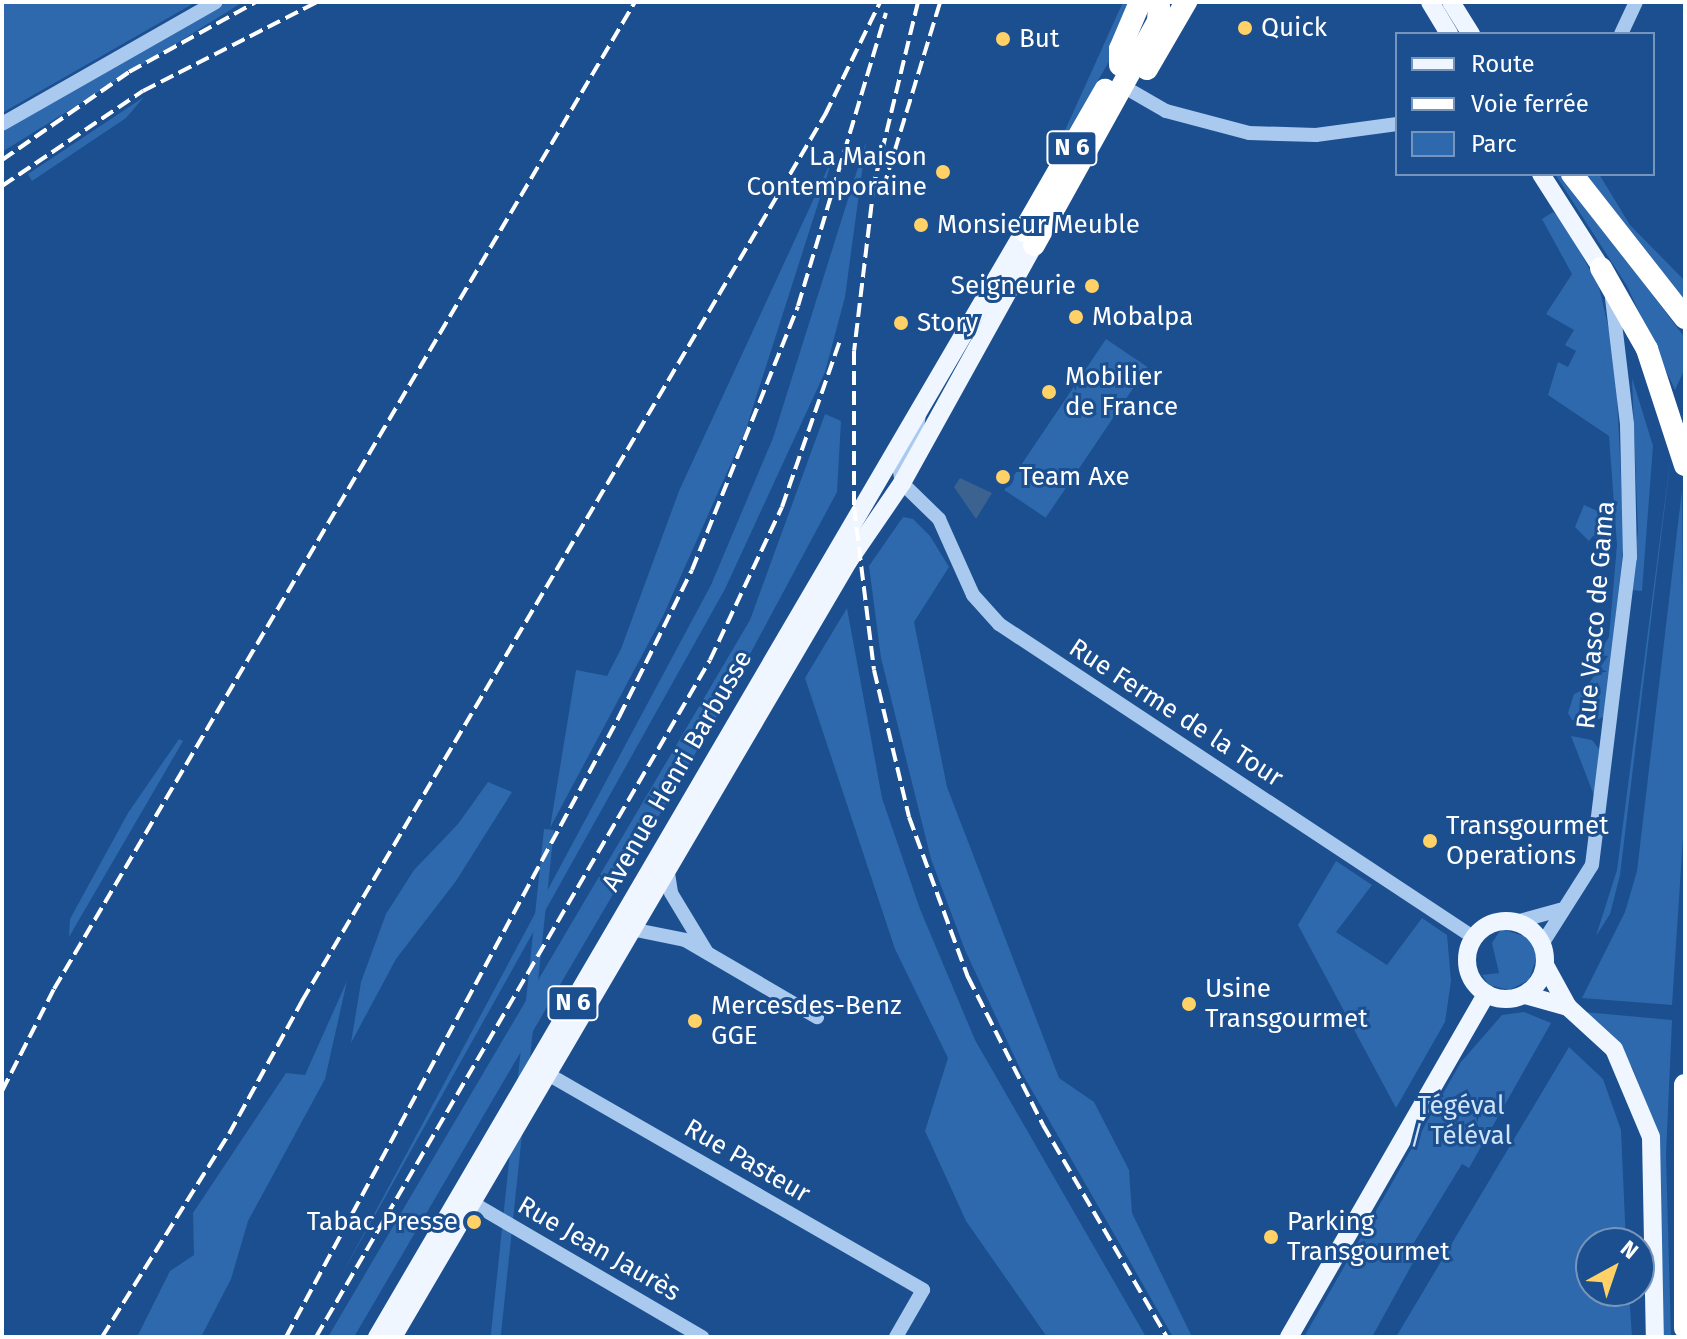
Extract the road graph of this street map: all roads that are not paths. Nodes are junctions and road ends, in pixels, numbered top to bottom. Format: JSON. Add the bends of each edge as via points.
{"nodes":[{"id":1,"x":216,"y":2,"type":"edge"},
{"id":2,"x":1186,"y":2,"type":"edge"},
{"id":3,"x":1430,"y":2,"type":"edge"},
{"id":4,"x":1451,"y":2,"type":"edge"},
{"id":5,"x":1636,"y":2,"type":"edge"},
{"id":6,"x":1154,"y":3,"type":"edge"},
{"id":7,"x":1448,"y":32,"type":"edge"},
{"id":8,"x":1470,"y":32,"type":"edge"},
{"id":9,"x":1622,"y":32,"type":"edge"},
{"id":10,"x":1133,"y":92,"type":"junction"},
{"id":11,"x":2,"y":124,"type":"edge"},
{"id":12,"x":1395,"y":124,"type":"edge"},
{"id":13,"x":1101,"y":130,"type":"junction"},
{"id":14,"x":1542,"y":176,"type":"edge"},
{"id":15,"x":1574,"y":176,"type":"edge"},
{"id":16,"x":1029,"y":238,"type":"junction"},
{"id":17,"x":1601,"y":268,"type":"junction"},
{"id":18,"x":1685,"y":318,"type":"edge"},
{"id":19,"x":920,"y":405,"type":"junction"},
{"id":20,"x":1685,"y":465,"type":"edge"},
{"id":21,"x":902,"y":483,"type":"junction"},
{"id":22,"x":667,"y":867,"type":"junction"},
{"id":23,"x":1560,"y":910,"type":"junction"},
{"id":24,"x":1516,"y":922,"type":"junction"},
{"id":25,"x":631,"y":929,"type":"junction"},
{"id":26,"x":1473,"y":937,"type":"junction"},
{"id":27,"x":1542,"y":944,"type":"junction"},
{"id":28,"x":706,"y":951,"type":"junction"},
{"id":29,"x":1545,"y":965,"type":"junction"},
{"id":30,"x":1486,"y":994,"type":"junction"},
{"id":31,"x":1525,"y":995,"type":"junction"},
{"id":32,"x":1568,"y":1007,"type":"junction"},
{"id":33,"x":817,"y":1017,"type":"dead end"},
{"id":34,"x":546,"y":1073,"type":"junction"},
{"id":35,"x":1685,"y":1085,"type":"edge"},
{"id":36,"x":471,"y":1202,"type":"junction"},
{"id":37,"x":1685,"y":1328,"type":"edge"},
{"id":38,"x":398,"y":1335,"type":"edge"},
{"id":39,"x":377,"y":1337,"type":"edge"},
{"id":40,"x":702,"y":1337,"type":"edge"},
{"id":41,"x":896,"y":1337,"type":"edge"},
{"id":42,"x":1289,"y":1337,"type":"edge"},
{"id":43,"x":1655,"y":1337,"type":"edge"}],
"edges":[{"from":1,"to":11,"type":"street"},
{"from":2,"to":10,"type":"highway"},
{"from":3,"to":7,"type":"main road"},
{"from":4,"to":8,"type":"main road"},
{"from":5,"to":9,"type":"street"},
{"from":6,"to":13,"type":"highway","number":"N 6","via":[[1158,21]]},
{"from":6,"to":16,"type":"highway","number":"N 6","via":[[1120,49],[1120,65]]},
{"from":10,"to":12,"type":"street","via":[[1166,111],[1249,133],[1316,135]]},
{"from":10,"to":13,"type":"highway"},
{"from":13,"to":16,"type":"highway","number":"N 6"},
{"from":14,"to":17,"type":"main road"},
{"from":15,"to":18,"type":"highway"},
{"from":16,"to":19,"type":"main road","name":"Avenue Henri Barbusse","number":"N 6"},
{"from":16,"to":21,"type":"main road","name":"Avenue Henri Barbusse","number":"N 6"},
{"from":17,"to":20,"type":"highway","via":[[1647,349]]},
{"from":17,"to":23,"type":"street","name":"Rue Vasco de Gama","via":[[1614,302],[1623,367],[1633,515],[1592,865],[1583,886]]},
{"from":19,"to":21,"type":"street","via":[[916,436],[899,466]]},
{"from":19,"to":39,"type":"main road","name":"Avenue Henri Barbusse","number":"N 6"},
{"from":21,"to":22,"type":"main road","name":"Avenue Henri Barbusse","number":"N 6","via":[[848,562]]},
{"from":21,"to":26,"type":"street","name":"Rue Ferme de la Tour","via":[[939,519],[973,595],[999,624]]},
{"from":22,"to":25,"type":"main road","name":"Avenue Henri Barbusse","number":"N 6"},
{"from":22,"to":28,"type":"street","via":[[671,893]]},
{"from":23,"to":24,"type":"street"},
{"from":23,"to":27,"type":"street","name":"Rue Vasco de Gama"},
{"from":24,"to":26,"type":"main road","via":[[1491,924]]},
{"from":24,"to":27,"type":"main road"},
{"from":25,"to":28,"type":"street","via":[[685,940]]},
{"from":25,"to":34,"type":"main road","name":"Avenue Henri Barbusse","number":"N 6"},
{"from":26,"to":30,"type":"main road","via":[[1467,970]]},
{"from":27,"to":29,"type":"main road"},
{"from":28,"to":33,"type":"street"},
{"from":29,"to":31,"type":"main road","via":[[1539,982]]},
{"from":29,"to":32,"type":"main road"},
{"from":30,"to":31,"type":"main road","via":[[1505,1000]]},
{"from":30,"to":42,"type":"main road"},
{"from":31,"to":32,"type":"main road"},
{"from":32,"to":43,"type":"main road","via":[[1614,1049],[1651,1137]]},
{"from":34,"to":36,"type":"main road","name":"Avenue Henri Barbusse","number":"N 6"},
{"from":34,"to":41,"type":"street","name":"Rue Pasteur","via":[[923,1290]]},
{"from":35,"to":37,"type":"highway"},
{"from":36,"to":38,"type":"main road","name":"Avenue Henri Barbusse","number":"N 6"},
{"from":36,"to":40,"type":"street","name":"Rue Jean Jaurès"}]}
